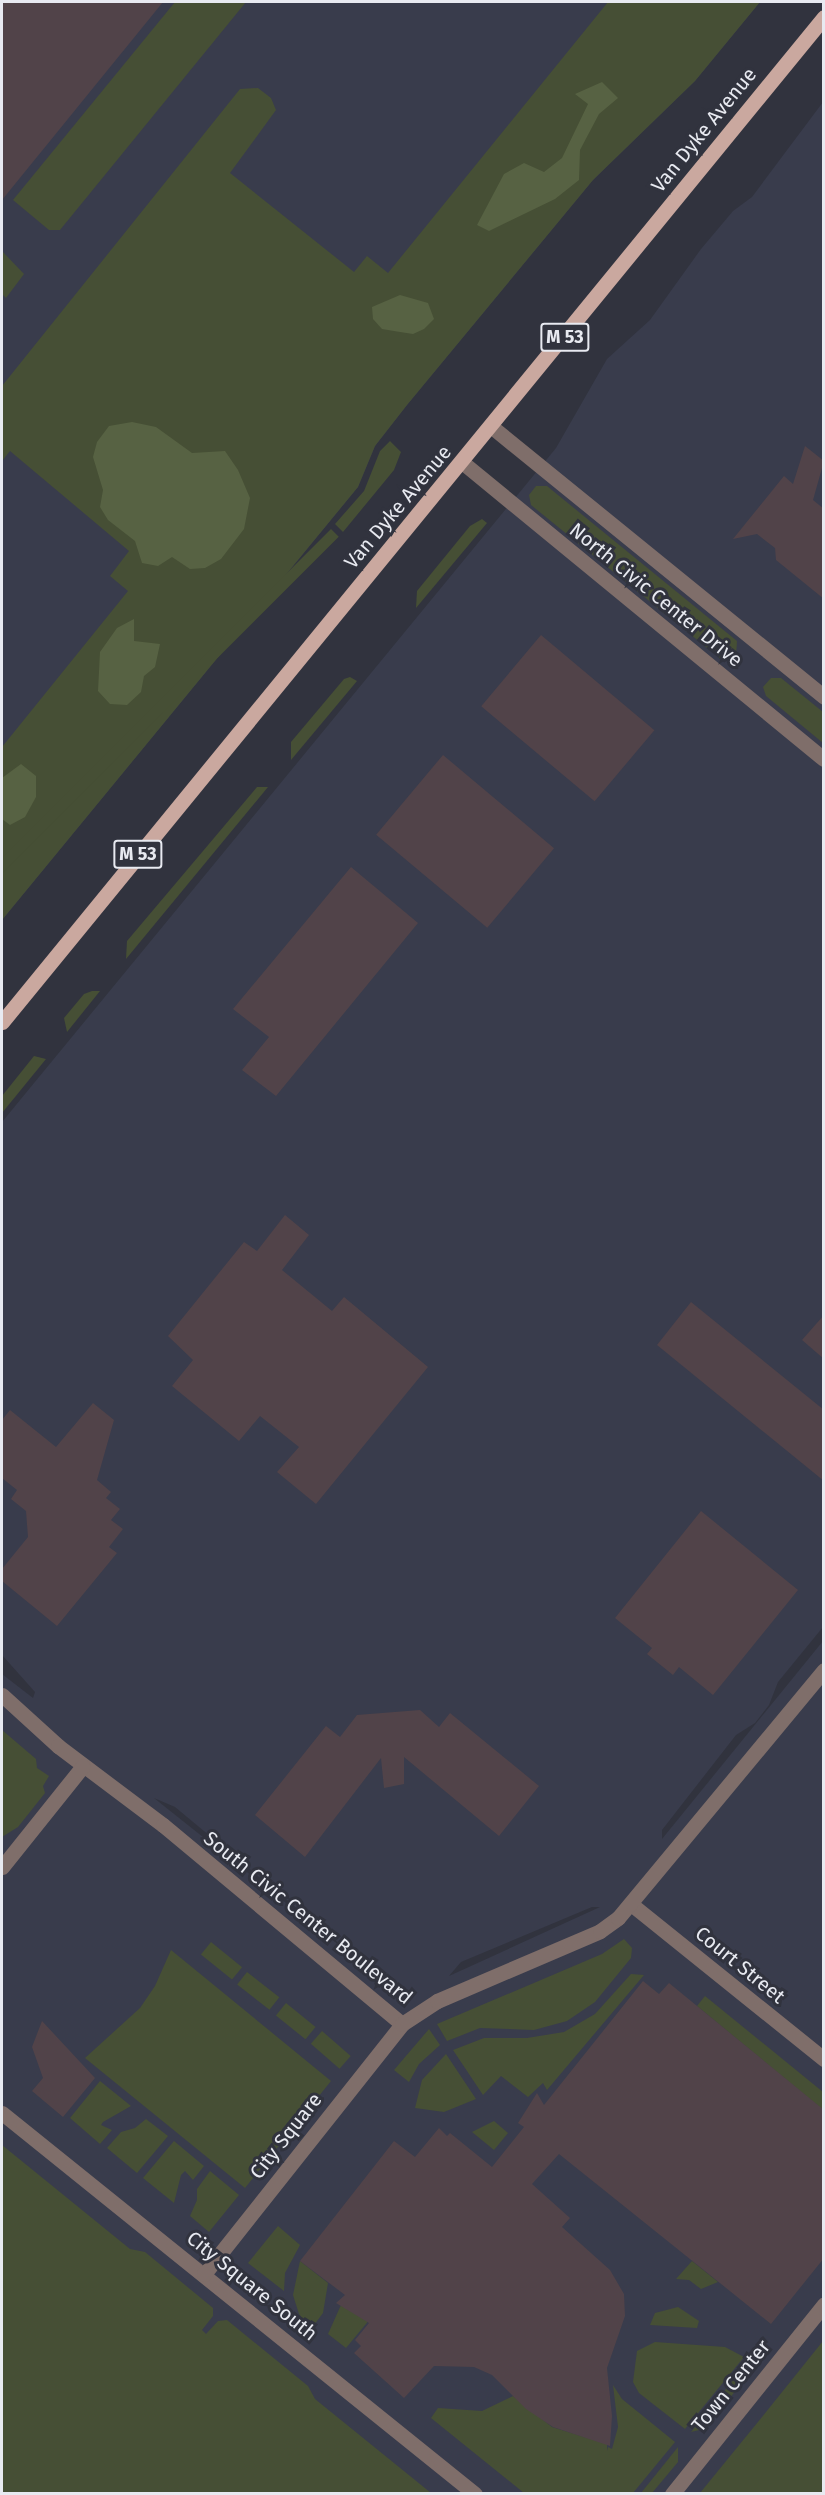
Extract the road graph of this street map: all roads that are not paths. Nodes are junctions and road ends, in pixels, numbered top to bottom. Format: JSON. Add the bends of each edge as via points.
{"nodes":[{"id":1,"x":824,"y":17,"type":"edge"},
{"id":2,"x":492,"y":427,"type":"junction"},
{"id":3,"x":462,"y":462,"type":"junction"},
{"id":4,"x":824,"y":697,"type":"edge"},
{"id":5,"x":824,"y":759,"type":"edge"},
{"id":6,"x":2,"y":1022,"type":"edge"},
{"id":7,"x":824,"y":1670,"type":"edge"},
{"id":8,"x":2,"y":1695,"type":"edge"},
{"id":9,"x":83,"y":1766,"type":"junction"},
{"id":10,"x":2,"y":1867,"type":"edge"},
{"id":11,"x":631,"y":1904,"type":"junction"},
{"id":12,"x":402,"y":2024,"type":"junction"},
{"id":13,"x":824,"y":2059,"type":"edge"},
{"id":14,"x":2,"y":2113,"type":"edge"},
{"id":15,"x":204,"y":2274,"type":"junction"},
{"id":16,"x":824,"y":2304,"type":"edge"},
{"id":17,"x":475,"y":2493,"type":"edge"},
{"id":18,"x":672,"y":2493,"type":"edge"}],
"edges":[{"from":1,"to":2,"type":"main road","name":"Van Dyke Avenue","number":"M 53"},
{"from":2,"to":3,"type":"main road","name":"Van Dyke Avenue","number":"M 53"},
{"from":2,"to":4,"type":"street","name":"North Civic Center Drive"},
{"from":3,"to":5,"type":"street","name":"North Civic Center Drive"},
{"from":3,"to":6,"type":"main road","name":"Van Dyke Avenue","number":"M 53"},
{"from":7,"to":11,"type":"street","name":"South Civic Center Boulevard"},
{"from":8,"to":9,"type":"street","name":"South Civic Center Boulevard"},
{"from":9,"to":10,"type":"street"},
{"from":9,"to":12,"type":"street","name":"South Civic Center Boulevard","via":[[163,1826]]},
{"from":11,"to":12,"type":"street","name":"South Civic Center Boulevard","via":[[600,1931],[437,2001]]},
{"from":11,"to":13,"type":"street","name":"Court Street"},
{"from":12,"to":15,"type":"street","name":"City Square"},
{"from":14,"to":15,"type":"street","name":"City Square South"},
{"from":15,"to":17,"type":"street","name":"City Square South"},
{"from":16,"to":18,"type":"street","name":"Town Center"}]}
